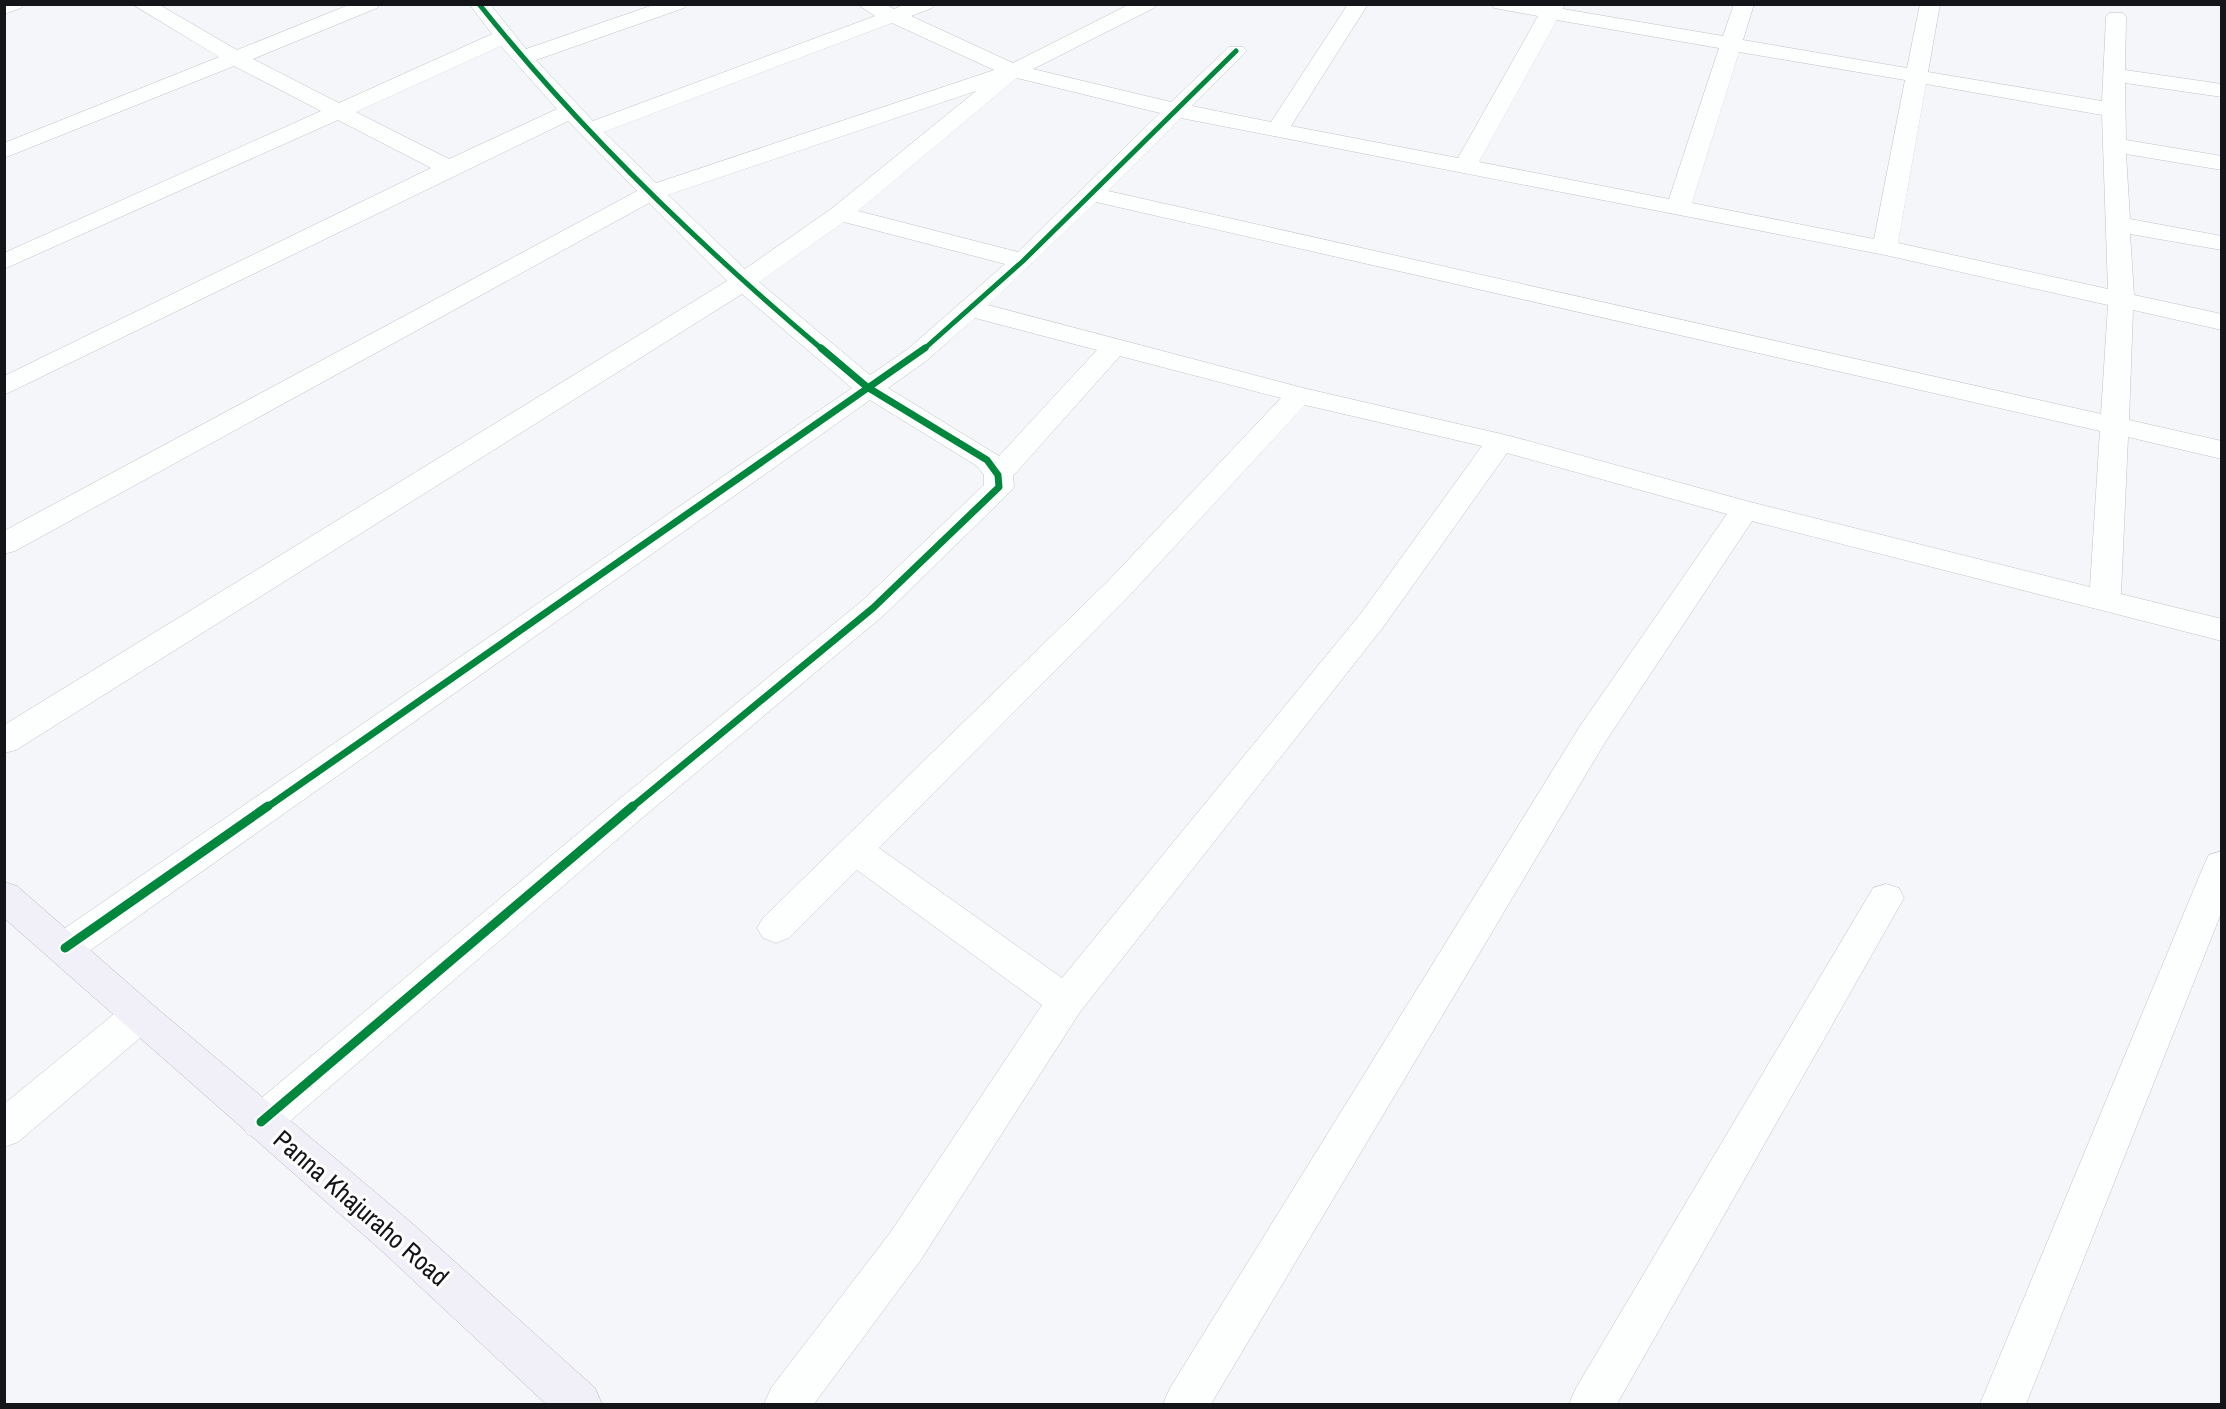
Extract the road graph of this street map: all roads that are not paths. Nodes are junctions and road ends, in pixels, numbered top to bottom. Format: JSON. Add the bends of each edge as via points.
{"nodes":[{"id":1,"x":14,"y":4,"type":"edge"},
{"id":2,"x":142,"y":4,"type":"edge"},
{"id":3,"x":370,"y":4,"type":"edge"},
{"id":4,"x":479,"y":4,"type":"edge"},
{"id":5,"x":677,"y":4,"type":"edge"},
{"id":6,"x":867,"y":4,"type":"edge"},
{"id":7,"x":925,"y":4,"type":"edge"},
{"id":8,"x":1147,"y":4,"type":"edge"},
{"id":9,"x":1358,"y":4,"type":"edge"},
{"id":10,"x":1501,"y":4,"type":"edge"},
{"id":11,"x":1744,"y":4,"type":"edge"},
{"id":12,"x":1930,"y":4,"type":"edge"},
{"id":13,"x":4,"y":8,"type":"edge"},
{"id":14,"x":1552,"y":8,"type":"edge"},
{"id":15,"x":892,"y":17,"type":"junction"},
{"id":16,"x":2116,"y":17,"type":"dead end"},
{"id":17,"x":1731,"y":46,"type":"junction"},
{"id":18,"x":513,"y":48,"type":"junction"},
{"id":19,"x":1236,"y":51,"type":"dead end"},
{"id":20,"x":235,"y":58,"type":"junction"},
{"id":21,"x":1013,"y":71,"type":"junction"},
{"id":22,"x":2114,"y":75,"type":"junction"},
{"id":23,"x":1917,"y":76,"type":"junction"},
{"id":24,"x":2222,"y":91,"type":"edge"},
{"id":25,"x":1176,"y":110,"type":"junction"},
{"id":26,"x":2113,"y":110,"type":"junction"},
{"id":27,"x":339,"y":111,"type":"junction"},
{"id":28,"x":580,"y":121,"type":"junction"},
{"id":29,"x":1278,"y":129,"type":"junction"},
{"id":30,"x":2114,"y":145,"type":"junction"},
{"id":31,"x":4,"y":151,"type":"edge"},
{"id":32,"x":2222,"y":163,"type":"edge"},
{"id":33,"x":1466,"y":165,"type":"junction"},
{"id":34,"x":449,"y":168,"type":"junction"},
{"id":35,"x":650,"y":193,"type":"junction"},
{"id":36,"x":1090,"y":194,"type":"junction"},
{"id":37,"x":1678,"y":208,"type":"junction"},
{"id":38,"x":840,"y":214,"type":"junction"},
{"id":39,"x":2118,"y":224,"type":"junction"},
{"id":40,"x":2222,"y":243,"type":"edge"},
{"id":41,"x":1885,"y":248,"type":"junction"},
{"id":42,"x":1023,"y":261,"type":"junction"},
{"id":43,"x":4,"y":262,"type":"edge"},
{"id":44,"x":743,"y":282,"type":"junction"},
{"id":45,"x":2121,"y":301,"type":"junction"},
{"id":46,"x":968,"y":308,"type":"junction"},
{"id":47,"x":2222,"y":321,"type":"edge"},
{"id":48,"x":1114,"y":347,"type":"junction"},
{"id":49,"x":4,"y":387,"type":"edge"},
{"id":50,"x":867,"y":387,"type":"junction"},
{"id":51,"x":1299,"y":395,"type":"junction"},
{"id":52,"x":2115,"y":426,"type":"junction"},
{"id":53,"x":1500,"y":442,"type":"junction"},
{"id":54,"x":2222,"y":450,"type":"edge"},
{"id":55,"x":998,"y":475,"type":"junction"},
{"id":56,"x":1745,"y":510,"type":"junction"},
{"id":57,"x":4,"y":544,"type":"edge"},
{"id":58,"x":2105,"y":602,"type":"junction"},
{"id":59,"x":2222,"y":630,"type":"edge"},
{"id":60,"x":4,"y":741,"type":"edge"},
{"id":61,"x":854,"y":849,"type":"junction"},
{"id":62,"x":2222,"y":864,"type":"edge"},
{"id":63,"x":4,"y":896,"type":"edge"},
{"id":64,"x":1886,"y":898,"type":"dead end"},
{"id":65,"x":776,"y":928,"type":"dead end"},
{"id":66,"x":65,"y":948,"type":"junction"},
{"id":67,"x":1066,"y":1001,"type":"junction"},
{"id":68,"x":139,"y":1016,"type":"junction"},
{"id":69,"x":261,"y":1122,"type":"junction"},
{"id":70,"x":4,"y":1129,"type":"edge"},
{"id":71,"x":579,"y":1404,"type":"edge"},
{"id":72,"x":787,"y":1404,"type":"edge"},
{"id":73,"x":1186,"y":1404,"type":"edge"},
{"id":74,"x":1592,"y":1404,"type":"edge"},
{"id":75,"x":2003,"y":1404,"type":"edge"}],
"edges":[{"from":1,"to":13,"type":"street"},
{"from":2,"to":20,"type":"street"},
{"from":3,"to":20,"type":"street"},
{"from":4,"to":18,"type":"street"},
{"from":5,"to":18,"type":"street"},
{"from":6,"to":15,"type":"street"},
{"from":7,"to":15,"type":"street"},
{"from":8,"to":21,"type":"street"},
{"from":9,"to":29,"type":"street"},
{"from":10,"to":14,"type":"street"},
{"from":11,"to":17,"type":"street"},
{"from":12,"to":23,"type":"street"},
{"from":14,"to":17,"type":"street"},
{"from":14,"to":33,"type":"street"},
{"from":15,"to":21,"type":"street"},
{"from":15,"to":28,"type":"street"},
{"from":16,"to":22,"type":"street"},
{"from":17,"to":23,"type":"street"},
{"from":17,"to":37,"type":"street"},
{"from":18,"to":27,"type":"street"},
{"from":18,"to":28,"type":"street"},
{"from":19,"to":25,"type":"street"},
{"from":20,"to":27,"type":"street"},
{"from":20,"to":31,"type":"street"},
{"from":21,"to":25,"type":"street"},
{"from":21,"to":35,"type":"street"},
{"from":21,"to":38,"type":"street"},
{"from":22,"to":24,"type":"street"},
{"from":22,"to":26,"type":"street"},
{"from":23,"to":26,"type":"street"},
{"from":23,"to":41,"type":"street"},
{"from":25,"to":29,"type":"street"},
{"from":25,"to":36,"type":"street"},
{"from":26,"to":30,"type":"street"},
{"from":27,"to":34,"type":"street"},
{"from":27,"to":43,"type":"street"},
{"from":28,"to":34,"type":"street"},
{"from":28,"to":35,"type":"street"},
{"from":29,"to":33,"type":"street"},
{"from":30,"to":32,"type":"street"},
{"from":30,"to":39,"type":"street"},
{"from":33,"to":37,"type":"street"},
{"from":34,"to":49,"type":"street"},
{"from":35,"to":44,"type":"street"},
{"from":35,"to":57,"type":"street"},
{"from":36,"to":42,"type":"street"},
{"from":36,"to":52,"type":"street"},
{"from":37,"to":41,"type":"street"},
{"from":38,"to":42,"type":"street"},
{"from":38,"to":44,"type":"street"},
{"from":39,"to":40,"type":"street"},
{"from":39,"to":45,"type":"street"},
{"from":41,"to":45,"type":"street"},
{"from":42,"to":46,"type":"street"},
{"from":44,"to":50,"type":"street"},
{"from":44,"to":60,"type":"street"},
{"from":45,"to":47,"type":"street"},
{"from":45,"to":52,"type":"street"},
{"from":46,"to":48,"type":"street"},
{"from":46,"to":50,"type":"street","via":[[917,355]]},
{"from":48,"to":51,"type":"street"},
{"from":48,"to":55,"type":"street"},
{"from":50,"to":55,"type":"street","via":[[987,459]]},
{"from":50,"to":66,"type":"street"},
{"from":51,"to":53,"type":"street"},
{"from":51,"to":61,"type":"street","via":[[1120,587]]},
{"from":52,"to":54,"type":"street"},
{"from":52,"to":58,"type":"street"},
{"from":53,"to":56,"type":"street"},
{"from":53,"to":67,"type":"street","via":[[1372,619]]},
{"from":55,"to":69,"type":"street","via":[[999,487],[873,608]]},
{"from":56,"to":58,"type":"street"},
{"from":56,"to":73,"type":"street","via":[[1592,735]]},
{"from":58,"to":59,"type":"street"},
{"from":61,"to":65,"type":"street"},
{"from":61,"to":67,"type":"street"},
{"from":62,"to":75,"type":"street"},
{"from":63,"to":66,"type":"main road","name":"Panna Khajuraho Road"},
{"from":64,"to":74,"type":"street"},
{"from":66,"to":68,"type":"main road","name":"Panna Khajuraho Road"},
{"from":67,"to":72,"type":"street","via":[[905,1247]]},
{"from":68,"to":69,"type":"main road","name":"Panna Khajuraho Road"},
{"from":68,"to":70,"type":"street"},
{"from":69,"to":71,"type":"main road","name":"Panna Khajuraho Road","via":[[398,1238]]}]}
